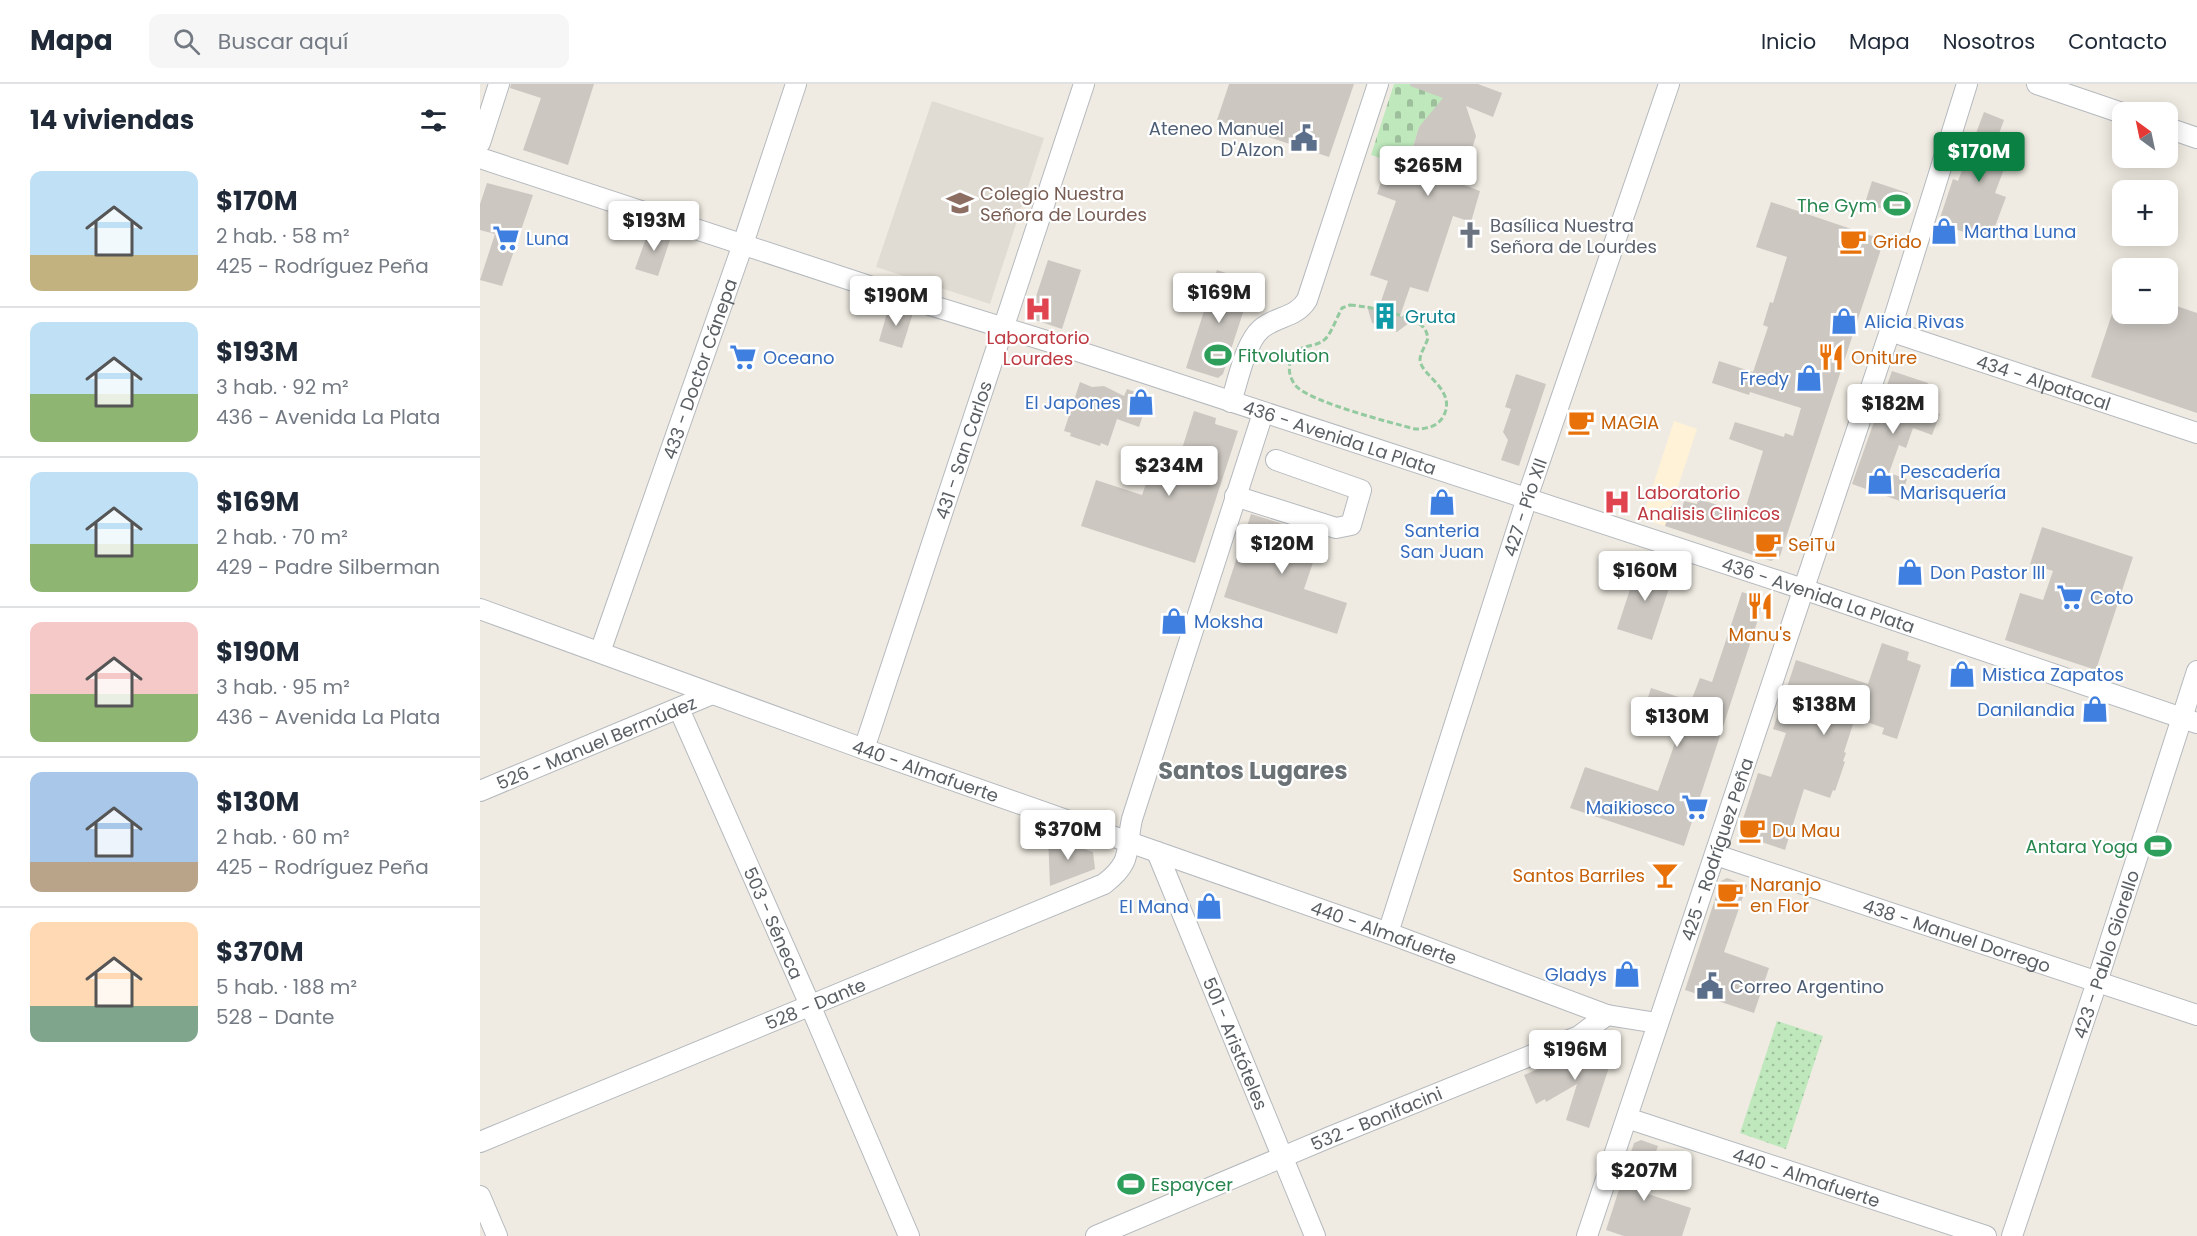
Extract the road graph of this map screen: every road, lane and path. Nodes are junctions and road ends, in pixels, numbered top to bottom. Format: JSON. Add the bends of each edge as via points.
{"nodes":[{"id":1,"x":499,"y":84,"type":"edge"},
{"id":2,"x":796,"y":84,"type":"edge"},
{"id":3,"x":1084,"y":84,"type":"edge"},
{"id":4,"x":1378,"y":84,"type":"edge"},
{"id":5,"x":1669,"y":84,"type":"edge"},
{"id":6,"x":1967,"y":84,"type":"edge"},
{"id":7,"x":2037,"y":84,"type":"edge"},
{"id":8,"x":2112,"y":110,"type":"edge"},
{"id":9,"x":2178,"y":131,"type":"edge"},
{"id":10,"x":2197,"y":138,"type":"edge"},
{"id":11,"x":480,"y":143,"type":"edge"},
{"id":12,"x":480,"y":158,"type":"edge"},
{"id":13,"x":743,"y":244,"type":"junction"},
{"id":14,"x":1392,"y":304,"type":"dead end"},
{"id":15,"x":1389,"y":313,"type":"junction"},
{"id":16,"x":1003,"y":329,"type":"junction"},
{"id":17,"x":1890,"y":331,"type":"junction"},
{"id":18,"x":1231,"y":402,"type":"junction"},
{"id":19,"x":1263,"y":413,"type":"junction"},
{"id":20,"x":2197,"y":434,"type":"edge"},
{"id":21,"x":1276,"y":460,"type":"dead end"},
{"id":22,"x":1236,"y":496,"type":"junction"},
{"id":23,"x":1527,"y":498,"type":"junction"},
{"id":24,"x":1803,"y":589,"type":"junction"},
{"id":25,"x":480,"y":609,"type":"edge"},
{"id":26,"x":600,"y":652,"type":"junction"},
{"id":27,"x":2197,"y":671,"type":"edge"},
{"id":28,"x":712,"y":694,"type":"junction"},
{"id":29,"x":679,"y":709,"type":"junction"},
{"id":30,"x":2189,"y":720,"type":"edge"},
{"id":31,"x":864,"y":749,"type":"junction"},
{"id":32,"x":480,"y":791,"type":"edge"},
{"id":33,"x":1130,"y":841,"type":"junction"},
{"id":34,"x":1157,"y":852,"type":"junction"},
{"id":35,"x":1716,"y":855,"type":"junction"},
{"id":36,"x":1388,"y":933,"type":"junction"},
{"id":37,"x":2097,"y":982,"type":"junction"},
{"id":38,"x":810,"y":1005,"type":"junction"},
{"id":39,"x":1608,"y":1015,"type":"junction"},
{"id":40,"x":2197,"y":1015,"type":"edge"},
{"id":41,"x":1657,"y":1023,"type":"junction"},
{"id":42,"x":1627,"y":1118,"type":"junction"},
{"id":43,"x":480,"y":1142,"type":"edge"},
{"id":44,"x":1283,"y":1158,"type":"junction"},
{"id":45,"x":480,"y":1196,"type":"edge"},
{"id":46,"x":497,"y":1236,"type":"edge"},
{"id":47,"x":909,"y":1236,"type":"edge"},
{"id":48,"x":1096,"y":1236,"type":"edge"},
{"id":49,"x":1315,"y":1236,"type":"edge"},
{"id":50,"x":1587,"y":1236,"type":"edge"},
{"id":51,"x":1986,"y":1236,"type":"edge"},
{"id":52,"x":2012,"y":1236,"type":"edge"}],
"edges":[{"from":1,"to":11,"type":"street"},
{"from":2,"to":13,"type":"street","name":"433 - Doctor Cánepa"},
{"from":3,"to":16,"type":"street","name":"431 - San Carlos"},
{"from":4,"to":18,"type":"street","via":[[1307,300],[1301,309],[1269,323],[1252,339]]},
{"from":5,"to":23,"type":"street","name":"427 - Pío XII"},
{"from":6,"to":17,"type":"street","name":"425 - Rodríguez Peña"},
{"from":7,"to":8,"type":"street"},
{"from":9,"to":10,"type":"street"},
{"from":12,"to":13,"type":"street","name":"436 - Avenida La Plata"},
{"from":13,"to":16,"type":"street","name":"436 - Avenida La Plata"},
{"from":13,"to":26,"type":"street","name":"433 - Doctor Cánepa"},
{"from":14,"to":15,"type":"path"},
{"from":15,"to":15,"type":"path","via":[[1367,306],[1342,308],[1327,338],[1298,349],[1289,367],[1290,377],[1297,387],[1330,403],[1415,429],[1428,429],[1439,422],[1446,405],[1438,383],[1422,368],[1420,359],[1428,338],[1424,327]]},
{"from":16,"to":18,"type":"street","name":"436 - Avenida La Plata"},
{"from":16,"to":31,"type":"street","name":"431 - San Carlos"},
{"from":17,"to":20,"type":"street","name":"434 - Alpatacal"},
{"from":17,"to":24,"type":"street","name":"425 - Rodríguez Peña"},
{"from":18,"to":19,"type":"street","name":"436 - Avenida La Plata"},
{"from":19,"to":22,"type":"street","name":"528 - Dante"},
{"from":19,"to":23,"type":"street","name":"436 - Avenida La Plata"},
{"from":21,"to":22,"type":"street","via":[[1362,490],[1351,525],[1336,528]]},
{"from":22,"to":33,"type":"street","name":"528 - Dante","via":[[1132,819]]},
{"from":23,"to":24,"type":"street","name":"436 - Avenida La Plata"},
{"from":23,"to":36,"type":"street","name":"427 - Pío XII"},
{"from":24,"to":30,"type":"street","name":"436 - Avenida La Plata"},
{"from":24,"to":35,"type":"street","name":"425 - Rodríguez Peña"},
{"from":25,"to":26,"type":"street","name":"440 - Almafuerte"},
{"from":26,"to":28,"type":"street","name":"440 - Almafuerte"},
{"from":27,"to":30,"type":"street","name":"423 - Pablo Giorello"},
{"from":28,"to":29,"type":"street","name":"526 - Manuel Bermúdez"},
{"from":28,"to":31,"type":"street","name":"440 - Almafuerte"},
{"from":29,"to":32,"type":"street","name":"526 - Manuel Bermúdez"},
{"from":29,"to":38,"type":"street","name":"503 - Séneca"},
{"from":30,"to":37,"type":"street","name":"423 - Pablo Giorello"},
{"from":31,"to":33,"type":"street","name":"440 - Almafuerte"},
{"from":33,"to":34,"type":"street","name":"440 - Almafuerte"},
{"from":33,"to":38,"type":"street","name":"528 - Dante","via":[[1122,867],[1104,884]]},
{"from":34,"to":36,"type":"street","name":"440 - Almafuerte"},
{"from":34,"to":44,"type":"street","name":"501 - Aristóteles"},
{"from":35,"to":37,"type":"street","name":"438 - Manuel Dorrego"},
{"from":35,"to":41,"type":"street","name":"425 - Rodríguez Peña"},
{"from":36,"to":39,"type":"street","name":"440 - Almafuerte"},
{"from":37,"to":40,"type":"street","name":"438 - Manuel Dorrego"},
{"from":37,"to":52,"type":"street","name":"423 - Pablo Giorello"},
{"from":38,"to":43,"type":"street","name":"528 - Dante"},
{"from":38,"to":47,"type":"street","name":"503 - Séneca"},
{"from":39,"to":41,"type":"street"},
{"from":39,"to":44,"type":"street","name":"532 - Bonifacini","via":[[1579,1036]]},
{"from":41,"to":42,"type":"street","name":"425 - Rodríguez Peña"},
{"from":42,"to":50,"type":"street","name":"425 - Rodríguez Peña"},
{"from":42,"to":51,"type":"street","name":"440 - Almafuerte"},
{"from":44,"to":48,"type":"street","name":"532 - Bonifacini"},
{"from":44,"to":49,"type":"street","name":"501 - Aristóteles"},
{"from":45,"to":46,"type":"street"}]}
